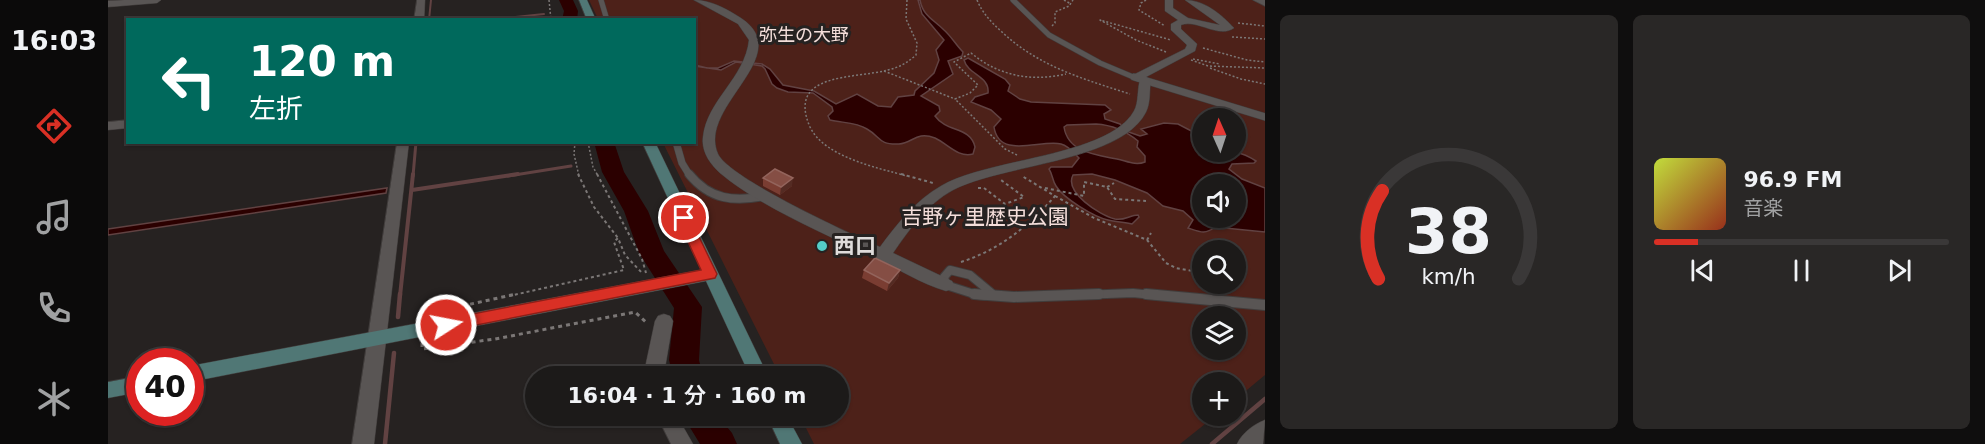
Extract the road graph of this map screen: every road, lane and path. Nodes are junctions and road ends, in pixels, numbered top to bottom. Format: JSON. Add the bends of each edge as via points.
{"nodes":[{"id":1,"x":157,"y":0,"type":"edge"},
{"id":2,"x":421,"y":0,"type":"edge"},
{"id":3,"x":549,"y":0,"type":"edge"},
{"id":4,"x":583,"y":0,"type":"edge"},
{"id":5,"x":601,"y":0,"type":"edge"},
{"id":6,"x":698,"y":0,"type":"edge"},
{"id":7,"x":907,"y":0,"type":"edge"},
{"id":8,"x":977,"y":0,"type":"edge"},
{"id":9,"x":1013,"y":0,"type":"edge"},
{"id":10,"x":1064,"y":0,"type":"edge"},
{"id":11,"x":1072,"y":0,"type":"edge"},
{"id":12,"x":1146,"y":0,"type":"edge"},
{"id":13,"x":1169,"y":0,"type":"edge"},
{"id":14,"x":1189,"y":0,"type":"edge"},
{"id":15,"x":1257,"y":0,"type":"edge"},
{"id":16,"x":108,"y":2,"type":"edge"},
{"id":17,"x":1265,"y":3,"type":"edge"},
{"id":18,"x":1071,"y":4,"type":"junction"},
{"id":19,"x":419,"y":18,"type":"edge"},
{"id":20,"x":551,"y":18,"type":"edge"},
{"id":21,"x":591,"y":18,"type":"edge"},
{"id":22,"x":607,"y":18,"type":"edge"},
{"id":23,"x":1218,"y":18,"type":"junction"},
{"id":24,"x":1187,"y":21,"type":"junction"},
{"id":25,"x":1265,"y":26,"type":"edge"},
{"id":26,"x":1176,"y":30,"type":"junction"},
{"id":27,"x":1048,"y":34,"type":"junction"},
{"id":28,"x":1192,"y":45,"type":"junction"},
{"id":29,"x":1179,"y":56,"type":"junction"},
{"id":30,"x":954,"y":62,"type":"joint"},
{"id":31,"x":1265,"y":62,"type":"edge"},
{"id":32,"x":1226,"y":65,"type":"junction"},
{"id":33,"x":1208,"y":66,"type":"junction"},
{"id":34,"x":1265,"y":68,"type":"edge"},
{"id":35,"x":884,"y":71,"type":"junction"},
{"id":36,"x":1066,"y":74,"type":"junction"},
{"id":37,"x":1141,"y":78,"type":"junction"},
{"id":38,"x":1265,"y":84,"type":"edge"},
{"id":39,"x":1143,"y":98,"type":"junction"},
{"id":40,"x":955,"y":99,"type":"junction"},
{"id":41,"x":1265,"y":117,"type":"edge"},
{"id":42,"x":126,"y":124,"type":"edge"},
{"id":43,"x":108,"y":126,"type":"edge"},
{"id":44,"x":403,"y":144,"type":"edge"},
{"id":45,"x":575,"y":144,"type":"edge"},
{"id":46,"x":588,"y":144,"type":"edge"},
{"id":47,"x":649,"y":144,"type":"edge"},
{"id":48,"x":676,"y":144,"type":"edge"},
{"id":49,"x":1036,"y":160,"type":"junction"},
{"id":50,"x":1002,"y":173,"type":"junction"},
{"id":51,"x":991,"y":183,"type":"dead end"},
{"id":52,"x":1114,"y":183,"type":"dead end"},
{"id":53,"x":1043,"y":187,"type":"junction"},
{"id":54,"x":1107,"y":187,"type":"junction"},
{"id":55,"x":947,"y":188,"type":"junction"},
{"id":56,"x":766,"y":196,"type":"junction"},
{"id":57,"x":1055,"y":196,"type":"junction"},
{"id":58,"x":1146,"y":201,"type":"dead end"},
{"id":59,"x":1151,"y":233,"type":"dead end"},
{"id":60,"x":618,"y":238,"type":"junction"},
{"id":61,"x":1147,"y":240,"type":"junction"},
{"id":62,"x":884,"y":254,"type":"junction"},
{"id":63,"x":953,"y":264,"type":"dead end"},
{"id":64,"x":1192,"y":271,"type":"edge"},
{"id":65,"x":702,"y":276,"type":"junction"},
{"id":66,"x":649,"y":282,"type":"junction"},
{"id":67,"x":946,"y":285,"type":"junction"},
{"id":68,"x":994,"y":296,"type":"junction"},
{"id":69,"x":1265,"y":305,"type":"edge"},
{"id":70,"x":664,"y":321,"type":"dead end"},
{"id":71,"x":423,"y":329,"type":"junction"},
{"id":72,"x":648,"y":334,"type":"dead end"},
{"id":73,"x":376,"y":338,"type":"junction"},
{"id":74,"x":655,"y":366,"type":"edge"},
{"id":75,"x":753,"y":366,"type":"edge"},
{"id":76,"x":204,"y":371,"type":"edge"},
{"id":77,"x":126,"y":387,"type":"edge"},
{"id":78,"x":108,"y":390,"type":"edge"},
{"id":79,"x":672,"y":426,"type":"edge"},
{"id":80,"x":782,"y":426,"type":"edge"},
{"id":81,"x":1265,"y":429,"type":"edge"},
{"id":82,"x":363,"y":444,"type":"edge"},
{"id":83,"x":682,"y":444,"type":"edge"},
{"id":84,"x":791,"y":444,"type":"edge"},
{"id":85,"x":1248,"y":444,"type":"edge"}],
"edges":[{"from":1,"to":16,"type":"street"},
{"from":2,"to":19,"type":"street"},
{"from":3,"to":20,"type":"path"},
{"from":4,"to":21,"type":"street"},
{"from":5,"to":22,"type":"lane"},
{"from":6,"to":56,"type":"street","via":[[746,26],[755,39],[756,49],[748,65],[708,129],[711,156],[726,172]]},
{"from":7,"to":35,"type":"path","via":[[905,19],[919,48],[906,65]]},
{"from":8,"to":36,"type":"path","via":[[982,13],[1008,40]]},
{"from":9,"to":27,"type":"lane"},
{"from":10,"to":18,"type":"path"},
{"from":11,"to":18,"type":"path"},
{"from":12,"to":26,"type":"path","via":[[1140,3],[1139,10]]},
{"from":13,"to":24,"type":"street","via":[[1168,9]]},
{"from":14,"to":23,"type":"street"},
{"from":15,"to":17,"type":"street"},
{"from":18,"to":27,"type":"path","via":[[1055,12],[1055,23]]},
{"from":23,"to":24,"type":"street","via":[[1229,28]]},
{"from":23,"to":25,"type":"path"},
{"from":24,"to":26,"type":"street","via":[[1176,24]]},
{"from":26,"to":28,"type":"street"},
{"from":27,"to":37,"type":"lane","via":[[1091,59]]},
{"from":28,"to":29,"type":"street","via":[[1190,51]]},
{"from":28,"to":29,"type":"path","via":[[1100,20],[1136,40]]},
{"from":28,"to":31,"type":"path"},
{"from":29,"to":37,"type":"street"},
{"from":30,"to":36,"type":"path","via":[[971,53],[983,64],[1004,73]]},
{"from":30,"to":40,"type":"path","via":[[978,85]]},
{"from":32,"to":33,"type":"path"},
{"from":32,"to":33,"type":"path","via":[[1184,58]]},
{"from":32,"to":34,"type":"path"},
{"from":33,"to":38,"type":"path"},
{"from":35,"to":40,"type":"path"},
{"from":35,"to":55,"type":"path","via":[[814,86],[802,107],[807,124],[844,156]]},
{"from":36,"to":39,"type":"path"},
{"from":37,"to":39,"type":"street"},
{"from":37,"to":41,"type":"lane"},
{"from":39,"to":49,"type":"street","via":[[1139,114],[1109,139]]},
{"from":40,"to":49,"type":"path","via":[[1005,149]]},
{"from":42,"to":43,"type":"street"},
{"from":44,"to":73,"type":"street"},
{"from":45,"to":60,"type":"path","via":[[574,168],[606,227]]},
{"from":46,"to":66,"type":"path","via":[[593,167],[642,259]]},
{"from":47,"to":65,"type":"street"},
{"from":48,"to":56,"type":"lane","via":[[684,170],[706,190],[733,200]]},
{"from":49,"to":50,"type":"street"},
{"from":50,"to":51,"type":"path","via":[[1024,197],[1005,204],[982,186]]},
{"from":50,"to":53,"type":"path"},
{"from":50,"to":55,"type":"street","via":[[976,175]]},
{"from":52,"to":54,"type":"path"},
{"from":53,"to":54,"type":"path","via":[[1081,196],[1084,182]]},
{"from":53,"to":57,"type":"path"},
{"from":54,"to":58,"type":"path","via":[[1115,199]]},
{"from":55,"to":62,"type":"street","via":[[905,224]]},
{"from":56,"to":62,"type":"street"},
{"from":57,"to":61,"type":"path","via":[[1094,218]]},
{"from":57,"to":63,"type":"path","via":[[1033,221],[984,255]]},
{"from":59,"to":61,"type":"path"},
{"from":60,"to":66,"type":"path","via":[[625,255]]},
{"from":60,"to":71,"type":"path","via":[[614,242],[624,270],[421,315]]},
{"from":61,"to":64,"type":"path","via":[[1166,263]]},
{"from":62,"to":67,"type":"street"},
{"from":65,"to":66,"type":"street"},
{"from":65,"to":75,"type":"street"},
{"from":66,"to":71,"type":"street"},
{"from":67,"to":68,"type":"lane"},
{"from":67,"to":68,"type":"lane","via":[[944,277],[950,270],[961,270],[971,274]]},
{"from":68,"to":69,"type":"lane","via":[[1133,293]]},
{"from":70,"to":74,"type":"street"},
{"from":71,"to":72,"type":"path","via":[[422,349],[635,312],[649,324]]},
{"from":71,"to":73,"type":"street"},
{"from":73,"to":76,"type":"street"},
{"from":73,"to":82,"type":"street"},
{"from":77,"to":78,"type":"street"},
{"from":79,"to":83,"type":"street"},
{"from":80,"to":84,"type":"street"},
{"from":81,"to":85,"type":"street"}]}
